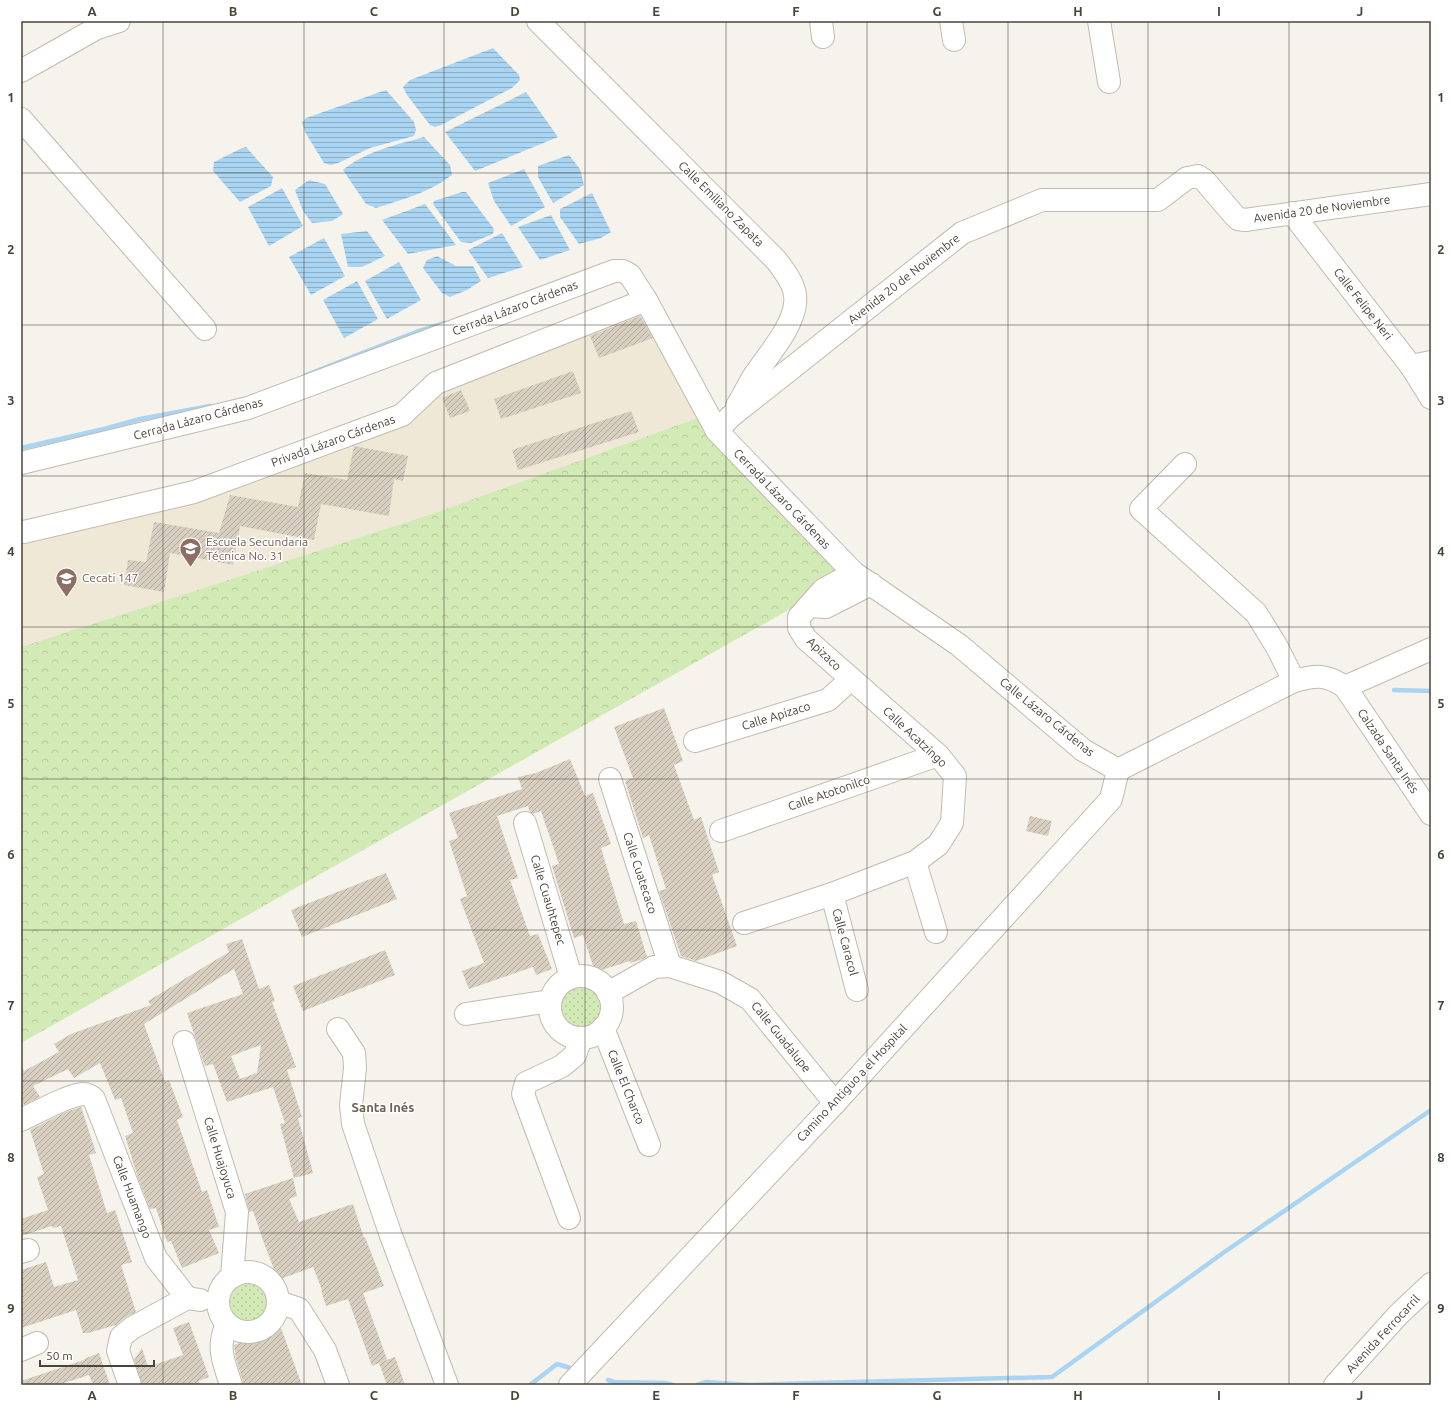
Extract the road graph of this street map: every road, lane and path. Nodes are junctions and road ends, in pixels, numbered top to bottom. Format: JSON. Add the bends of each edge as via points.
{"nodes":[{"id":1,"x":119,"y":21,"type":"edge"},
{"id":2,"x":538,"y":21,"type":"edge"},
{"id":3,"x":1099,"y":21,"type":"edge"},
{"id":4,"x":21,"y":71,"type":"edge"},
{"id":5,"x":1109,"y":82,"type":"dead end"},
{"id":6,"x":21,"y":119,"type":"edge"},
{"id":7,"x":1431,"y":194,"type":"edge"},
{"id":8,"x":1292,"y":213,"type":"junction"},
{"id":9,"x":646,"y":300,"type":"junction"},
{"id":10,"x":205,"y":329,"type":"dead end"},
{"id":11,"x":1421,"y":364,"type":"edge"},
{"id":12,"x":1431,"y":398,"type":"edge"},
{"id":13,"x":724,"y":424,"type":"junction"},
{"id":14,"x":21,"y":464,"type":"edge"},
{"id":15,"x":1185,"y":464,"type":"dead end"},
{"id":16,"x":24,"y":532,"type":"dead end"},
{"id":17,"x":863,"y":578,"type":"junction"},
{"id":18,"x":1431,"y":649,"type":"edge"},
{"id":19,"x":851,"y":679,"type":"junction"},
{"id":20,"x":1294,"y":681,"type":"junction"},
{"id":21,"x":1345,"y":687,"type":"junction"},
{"id":22,"x":695,"y":742,"type":"dead end"},
{"id":23,"x":938,"y":755,"type":"junction"},
{"id":24,"x":1118,"y":770,"type":"junction"},
{"id":25,"x":610,"y":779,"type":"dead end"},
{"id":26,"x":1431,"y":814,"type":"edge"},
{"id":27,"x":525,"y":823,"type":"dead end"},
{"id":28,"x":721,"y":831,"type":"dead end"},
{"id":29,"x":915,"y":862,"type":"junction"},
{"id":30,"x":832,"y":894,"type":"junction"},
{"id":31,"x":744,"y":923,"type":"dead end"},
{"id":32,"x":936,"y":932,"type":"dead end"},
{"id":33,"x":670,"y":966,"type":"junction"},
{"id":34,"x":572,"y":977,"type":"junction"},
{"id":35,"x":857,"y":990,"type":"dead end"},
{"id":36,"x":608,"y":993,"type":"junction"},
{"id":37,"x":550,"y":1001,"type":"junction"},
{"id":38,"x":466,"y":1014,"type":"dead end"},
{"id":39,"x":603,"y":1028,"type":"junction"},
{"id":40,"x":338,"y":1029,"type":"dead end"},
{"id":41,"x":581,"y":1038,"type":"junction"},
{"id":42,"x":184,"y":1042,"type":"dead end"},
{"id":43,"x":835,"y":1103,"type":"junction"},
{"id":44,"x":21,"y":1120,"type":"edge"},
{"id":45,"x":649,"y":1145,"type":"dead end"},
{"id":46,"x":569,"y":1218,"type":"dead end"},
{"id":47,"x":232,"y":1277,"type":"junction"},
{"id":48,"x":1431,"y":1284,"type":"edge"},
{"id":49,"x":187,"y":1298,"type":"junction"},
{"id":50,"x":278,"y":1302,"type":"junction"},
{"id":51,"x":218,"y":1304,"type":"junction"},
{"id":52,"x":227,"y":1324,"type":"junction"},
{"id":53,"x":130,"y":1385,"type":"edge"},
{"id":54,"x":231,"y":1385,"type":"edge"},
{"id":55,"x":338,"y":1385,"type":"edge"},
{"id":56,"x":447,"y":1385,"type":"edge"},
{"id":57,"x":570,"y":1385,"type":"edge"},
{"id":58,"x":1335,"y":1385,"type":"edge"}],
"edges":[{"from":1,"to":4,"type":"street","via":[[97,28]]},
{"from":2,"to":13,"type":"street","name":"Calle Emiliano Zapata","via":[[776,260],[788,276],[795,295],[788,328]]},
{"from":3,"to":5,"type":"street"},
{"from":6,"to":10,"type":"street"},
{"from":7,"to":8,"type":"street","name":"Avenida 20 de Noviembre"},
{"from":8,"to":11,"type":"street","name":"Calle Felipe Neri"},
{"from":8,"to":13,"type":"street","name":"Avenida 20 de Noviembre","via":[[1238,219],[1198,176],[1187,178],[1158,200],[1042,200],[962,233]]},
{"from":9,"to":13,"type":"street","name":"Cerrada Lázaro Cárdenas"},
{"from":9,"to":14,"type":"street","name":"Cerrada Lázaro Cárdenas","via":[[630,275],[623,271],[614,271],[248,408]]},
{"from":9,"to":16,"type":"street","name":"Privada Lázaro Cárdenas","via":[[436,383],[402,415],[194,492]]},
{"from":11,"to":12,"type":"street","name":"Calle Felipe Neri"},
{"from":13,"to":17,"type":"street","name":"Cerrada Lázaro Cárdenas"},
{"from":15,"to":20,"type":"street","via":[[1142,509],[1256,613]]},
{"from":17,"to":19,"type":"street","name":"Apizaco","via":[[826,607],[809,606],[799,617],[799,628],[806,639]]},
{"from":17,"to":24,"type":"street","name":"Calle Lázaro Cárdenas","via":[[959,645],[1083,750]]},
{"from":18,"to":21,"type":"street"},
{"from":19,"to":22,"type":"street","name":"Calle Apizaco","via":[[828,700]]},
{"from":19,"to":23,"type":"street","name":"Calle Acatzingo"},
{"from":20,"to":21,"type":"street","via":[[1315,676],[1335,680]]},
{"from":20,"to":24,"type":"street"},
{"from":21,"to":26,"type":"street","name":"Calzada Santa Inés"},
{"from":23,"to":28,"type":"street","name":"Calle Atotonilco"},
{"from":23,"to":29,"type":"street","name":"Calle Acatzingo","via":[[954,776],[952,823],[938,845]]},
{"from":24,"to":43,"type":"street","name":"Camino Antiguo a el Hospital","via":[[1111,799]]},
{"from":25,"to":33,"type":"street","name":"Calle Cuatecaco"},
{"from":27,"to":34,"type":"street","name":"Calle Cuauhtepec"},
{"from":29,"to":30,"type":"street","name":"Calle Caracol"},
{"from":29,"to":32,"type":"street"},
{"from":30,"to":31,"type":"street","name":"Calle Caracol"},
{"from":30,"to":35,"type":"street","name":"Calle Caracol"},
{"from":33,"to":36,"type":"street","name":"Calle Guadalupe","via":[[654,967]]},
{"from":33,"to":43,"type":"street","name":"Calle Guadalupe","via":[[720,982],[750,999]]},
{"from":34,"to":36,"type":"street","via":[[593,978],[602,984]]},
{"from":34,"to":37,"type":"street","via":[[557,986]]},
{"from":36,"to":39,"type":"street","via":[[611,1011],[609,1020]]},
{"from":37,"to":38,"type":"street"},
{"from":37,"to":41,"type":"street","via":[[550,1015],[557,1027],[568,1035]]},
{"from":39,"to":41,"type":"street","via":[[597,1033]]},
{"from":39,"to":45,"type":"street","name":"Calle El Charco"},
{"from":40,"to":56,"type":"street","via":[[354,1053],[351,1105],[353,1124],[390,1233]]},
{"from":41,"to":46,"type":"street","via":[[575,1055],[562,1066],[526,1083],[523,1094]]},
{"from":42,"to":47,"type":"street","name":"Calle Huajoyuca","via":[[237,1212]]},
{"from":43,"to":57,"type":"street","name":"Camino Antiguo a el Hospital"},
{"from":44,"to":49,"type":"street","name":"Calle Huamango","via":[[72,1097],[84,1094],[94,1099],[156,1258]]},
{"from":47,"to":50,"type":"street","via":[[239,1273],[260,1274],[275,1288]]},
{"from":47,"to":51,"type":"street","via":[[218,1295]]},
{"from":48,"to":58,"type":"street","name":"Avenida Ferrocarril","via":[[1398,1315]]},
{"from":49,"to":51,"type":"street"},
{"from":49,"to":53,"type":"street","via":[[132,1328],[121,1337],[118,1351]]},
{"from":50,"to":52,"type":"street","via":[[276,1316],[263,1329],[244,1332],[235,1330]]},
{"from":50,"to":55,"type":"street","via":[[299,1309],[326,1350]]},
{"from":51,"to":52,"type":"street","via":[[221,1316]]},
{"from":52,"to":54,"type":"street","via":[[220,1351]]}]}
